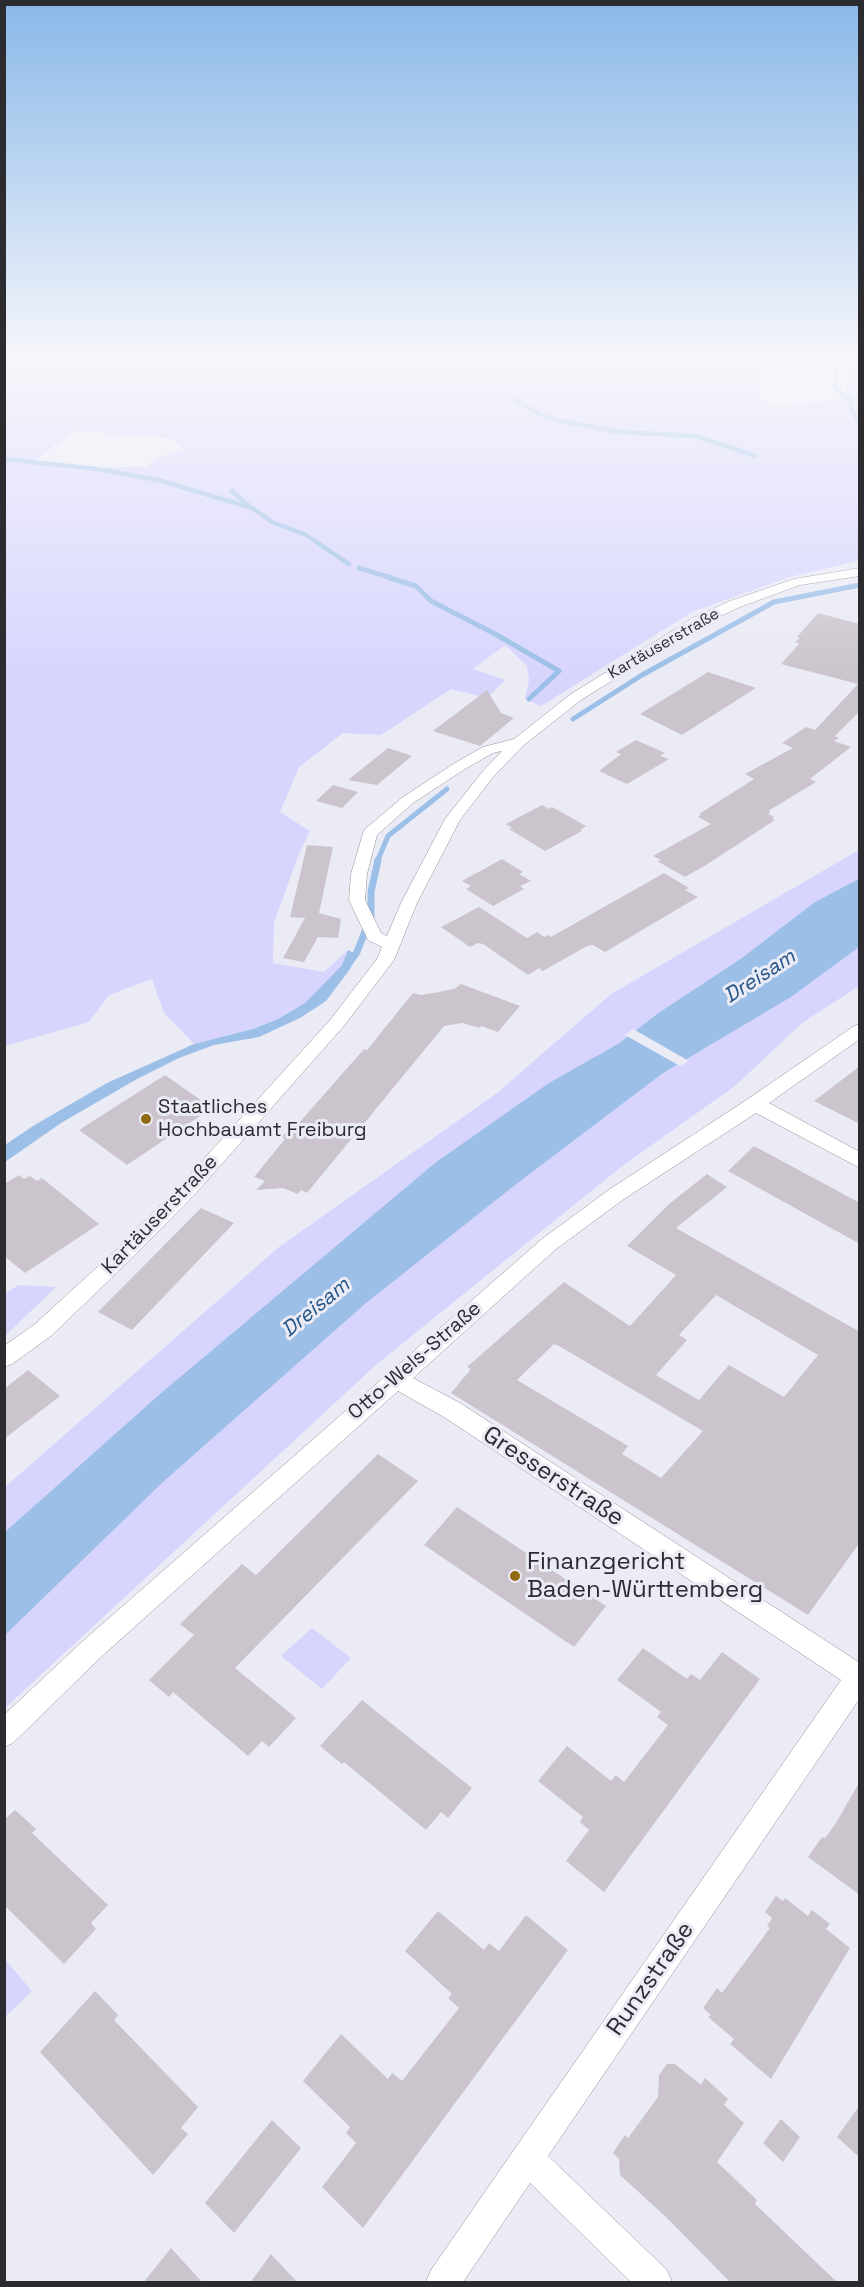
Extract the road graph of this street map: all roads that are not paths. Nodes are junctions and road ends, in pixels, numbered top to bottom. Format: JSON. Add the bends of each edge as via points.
{"nodes":[{"id":1,"x":860,"y":572,"type":"edge"},
{"id":2,"x":519,"y":742,"type":"junction"},
{"id":3,"x":383,"y":941,"type":"junction"},
{"id":4,"x":860,"y":1030,"type":"edge"},
{"id":5,"x":755,"y":1104,"type":"junction"},
{"id":6,"x":860,"y":1161,"type":"edge"},
{"id":7,"x":4,"y":1358,"type":"edge"},
{"id":8,"x":395,"y":1379,"type":"junction"},
{"id":9,"x":859,"y":1676,"type":"edge"},
{"id":10,"x":4,"y":1734,"type":"edge"},
{"id":11,"x":527,"y":2158,"type":"junction"},
{"id":12,"x":443,"y":2283,"type":"edge"},
{"id":13,"x":655,"y":2283,"type":"edge"}],
"edges":[{"from":1,"to":2,"type":"street","name":"Kartäuserstraße","via":[[798,582],[698,621],[576,697]]},
{"from":2,"to":3,"type":"street","name":"Kartäuserstraße","via":[[453,819],[409,903]]},
{"from":2,"to":3,"type":"street","name":"Kartäuserstraße","via":[[488,750],[460,766],[408,800],[370,833],[357,900]]},
{"from":3,"to":7,"type":"street","name":"Kartäuserstraße","via":[[385,960],[337,1023],[189,1188],[43,1330]]},
{"from":4,"to":5,"type":"street","name":"Otto-Wels-Straße"},
{"from":5,"to":6,"type":"street"},
{"from":5,"to":8,"type":"street","name":"Otto-Wels-Straße","via":[[617,1194],[549,1244]]},
{"from":8,"to":9,"type":"street","name":"Gresserstraße","via":[[452,1410]]},
{"from":8,"to":10,"type":"street","name":"Otto-Wels-Straße","via":[[93,1648]]},
{"from":9,"to":11,"type":"street","name":"Runzstraße"},
{"from":11,"to":12,"type":"street","name":"Runzstraße"},
{"from":11,"to":13,"type":"street"}]}
